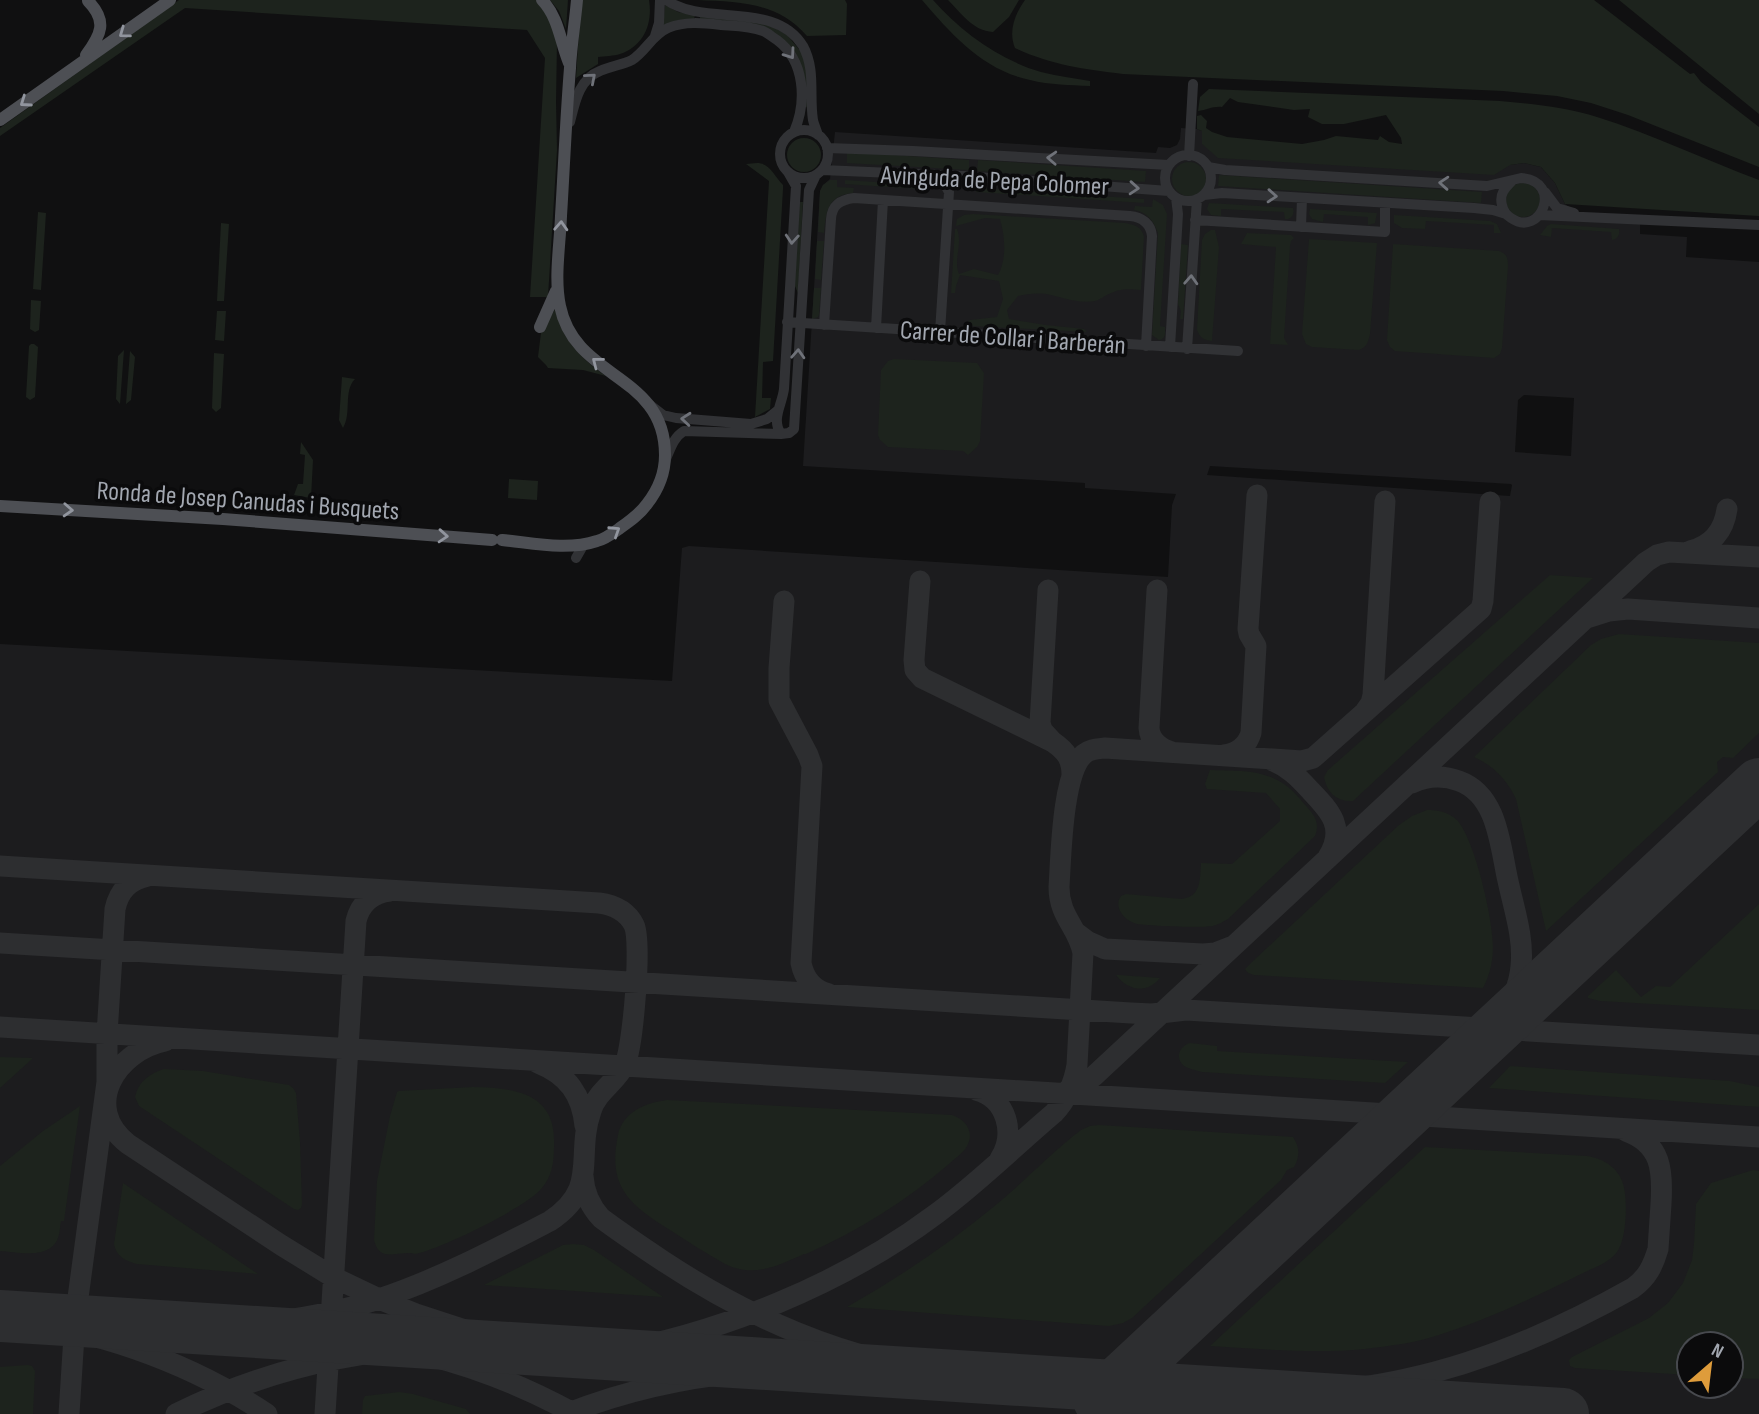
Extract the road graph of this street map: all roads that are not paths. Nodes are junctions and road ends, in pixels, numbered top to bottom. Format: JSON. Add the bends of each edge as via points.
{"nodes":[{"id":1,"x":88,"y":0,"type":"edge"},
{"id":2,"x":170,"y":0,"type":"edge"},
{"id":3,"x":542,"y":0,"type":"edge"},
{"id":4,"x":576,"y":0,"type":"edge"},
{"id":5,"x":660,"y":0,"type":"edge"},
{"id":6,"x":666,"y":0,"type":"edge"},
{"id":7,"x":654,"y":37,"type":"junction"},
{"id":8,"x":78,"y":66,"type":"junction"},
{"id":9,"x":570,"y":67,"type":"junction"},
{"id":10,"x":1192,"y":84,"type":"dead end"},
{"id":11,"x":0,"y":120,"type":"edge"},
{"id":12,"x":794,"y":132,"type":"junction"},
{"id":13,"x":818,"y":135,"type":"junction"},
{"id":14,"x":566,"y":139,"type":"junction"},
{"id":15,"x":827,"y":148,"type":"junction"},
{"id":16,"x":1189,"y":156,"type":"junction"},
{"id":17,"x":1169,"y":165,"type":"junction"},
{"id":18,"x":1208,"y":167,"type":"junction"},
{"id":19,"x":788,"y":172,"type":"junction"},
{"id":20,"x":819,"y":173,"type":"junction"},
{"id":21,"x":940,"y":176,"type":"junction"},
{"id":22,"x":962,"y":176,"type":"junction"},
{"id":23,"x":1512,"y":181,"type":"junction"},
{"id":24,"x":1540,"y":186,"type":"junction"},
{"id":25,"x":949,"y":192,"type":"junction"},
{"id":26,"x":1172,"y":195,"type":"junction"},
{"id":27,"x":1200,"y":197,"type":"junction"},
{"id":28,"x":1302,"y":198,"type":"junction"},
{"id":29,"x":883,"y":200,"type":"junction"},
{"id":30,"x":1385,"y":203,"type":"junction"},
{"id":31,"x":948,"y":204,"type":"junction"},
{"id":32,"x":1506,"y":214,"type":"junction"},
{"id":33,"x":1539,"y":215,"type":"junction"},
{"id":34,"x":1581,"y":216,"type":"junction"},
{"id":35,"x":1195,"y":220,"type":"junction"},
{"id":36,"x":1759,"y":225,"type":"edge"},
{"id":37,"x":1301,"y":227,"type":"junction"},
{"id":38,"x":558,"y":284,"type":"junction"},
{"id":39,"x":787,"y":322,"type":"junction"},
{"id":40,"x":800,"y":323,"type":"junction"},
{"id":41,"x":824,"y":325,"type":"junction"},
{"id":42,"x":540,"y":327,"type":"dead end"},
{"id":43,"x":876,"y":328,"type":"junction"},
{"id":44,"x":940,"y":332,"type":"junction"},
{"id":45,"x":1146,"y":346,"type":"junction"},
{"id":46,"x":1170,"y":347,"type":"junction"},
{"id":47,"x":1187,"y":349,"type":"junction"},
{"id":48,"x":1238,"y":351,"type":"dead end"},
{"id":49,"x":650,"y":405,"type":"junction"},
{"id":50,"x":781,"y":407,"type":"junction"},
{"id":51,"x":726,"y":427,"type":"junction"},
{"id":52,"x":780,"y":434,"type":"junction"},
{"id":53,"x":665,"y":463,"type":"junction"},
{"id":54,"x":0,"y":506,"type":"edge"},
{"id":55,"x":584,"y":544,"type":"junction"},
{"id":56,"x":576,"y":558,"type":"dead end"}],
"edges":[{"from":1,"to":8,"type":"main road","via":[[99,13],[100,30]]},
{"from":2,"to":8,"type":"main road","one_way":true},
{"from":3,"to":9,"type":"main road","via":[[557,23]]},
{"from":4,"to":9,"type":"main road","name":"Ronda de Josep Canudas i Busquets"},
{"from":5,"to":7,"type":"street"},
{"from":6,"to":13,"type":"street","via":[[695,11],[765,17],[790,32],[804,47],[812,69],[813,121]]},
{"from":7,"to":12,"type":"street","one_way":true,"via":[[687,23],[766,32],[789,52],[800,74],[802,108]]},
{"from":14,"to":7,"type":"street","one_way":true,"via":[[584,82],[592,74],[632,60]]},
{"from":8,"to":11,"type":"main road","one_way":true},
{"from":9,"to":14,"type":"main road","name":"Ronda de Josep Canudas i Busquets"},
{"from":10,"to":16,"type":"street"},
{"from":12,"to":13,"type":"street"},
{"from":12,"to":19,"type":"street","via":[[779,153]]},
{"from":13,"to":15,"type":"street"},
{"from":38,"to":14,"type":"main road","name":"Ronda de Josep Canudas i Busquets","one_way":true},
{"from":17,"to":15,"type":"street","name":"Avinguda de Pepa Colomer","one_way":true},
{"from":15,"to":20,"type":"street","via":[[827,162]]},
{"from":16,"to":17,"type":"street"},
{"from":16,"to":18,"type":"street"},
{"from":17,"to":26,"type":"street","via":[[1165,180]]},
{"from":23,"to":18,"type":"street","one_way":true,"via":[[1489,186]]},
{"from":18,"to":27,"type":"street","via":[[1211,181]]},
{"from":19,"to":20,"type":"street","via":[[802,178]]},
{"from":19,"to":39,"type":"street","one_way":true,"via":[[796,186]]},
{"from":20,"to":21,"type":"street","name":"Avinguda de Pepa Colomer"},
{"from":20,"to":40,"type":"street","via":[[809,190]]},
{"from":21,"to":22,"type":"street","name":"Avinguda de Pepa Colomer"},
{"from":21,"to":25,"type":"street"},
{"from":22,"to":25,"type":"street"},
{"from":22,"to":26,"type":"street","name":"Avinguda de Pepa Colomer","one_way":true},
{"from":23,"to":24,"type":"street","via":[[1527,178]]},
{"from":23,"to":32,"type":"street","via":[[1502,193]]},
{"from":24,"to":33,"type":"street","via":[[1545,205]]},
{"from":24,"to":34,"type":"street","via":[[1557,208]]},
{"from":25,"to":31,"type":"street"},
{"from":26,"to":27,"type":"street","via":[[1186,201]]},
{"from":26,"to":46,"type":"street","via":[[1178,214]]},
{"from":27,"to":28,"type":"street","one_way":true,"via":[[1222,192]]},
{"from":27,"to":35,"type":"street"},
{"from":28,"to":30,"type":"street"},
{"from":28,"to":37,"type":"street"},
{"from":29,"to":31,"type":"street","name":"Avinguda de Pepa Colomer"},
{"from":29,"to":41,"type":"street","name":"Avinguda de Pepa Colomer","via":[[844,200],[831,212]]},
{"from":29,"to":43,"type":"street"},
{"from":30,"to":32,"type":"street"},
{"from":30,"to":37,"type":"street","via":[[1385,232]]},
{"from":31,"to":44,"type":"street"},
{"from":31,"to":45,"type":"street","name":"Avinguda de Pepa Colomer","via":[[1127,215],[1144,220],[1153,236]]},
{"from":32,"to":33,"type":"street","via":[[1526,222]]},
{"from":33,"to":34,"type":"street"},
{"from":34,"to":36,"type":"street"},
{"from":35,"to":37,"type":"street"},
{"from":47,"to":35,"type":"street","one_way":true},
{"from":38,"to":42,"type":"main road"},
{"from":49,"to":38,"type":"main road","name":"Ronda de Josep Canudas i Busquets","one_way":true,"via":[[631,385],[582,350],[563,317]]},
{"from":39,"to":40,"type":"street","name":"Carrer de Collar i Barberán"},
{"from":39,"to":50,"type":"street"},
{"from":40,"to":41,"type":"street","name":"Carrer de Collar i Barberán"},
{"from":52,"to":40,"type":"street","one_way":true,"via":[[794,429]]},
{"from":41,"to":43,"type":"street","name":"Carrer de Collar i Barberán"},
{"from":43,"to":44,"type":"street","name":"Carrer de Collar i Barberán"},
{"from":44,"to":45,"type":"street","name":"Carrer de Collar i Barberán"},
{"from":45,"to":46,"type":"street","name":"Carrer de Collar i Barberán"},
{"from":46,"to":47,"type":"street","name":"Carrer de Collar i Barberán"},
{"from":47,"to":48,"type":"street","name":"Carrer de Collar i Barberán"},
{"from":51,"to":49,"type":"street","one_way":true,"via":[[663,415]]},
{"from":49,"to":53,"type":"main road","name":"Ronda de Josep Canudas i Busquets","via":[[663,432]]},
{"from":50,"to":51,"type":"street","via":[[759,422]]},
{"from":50,"to":52,"type":"street","via":[[776,421]]},
{"from":51,"to":52,"type":"street"},
{"from":51,"to":53,"type":"street","via":[[684,430],[673,442]]},
{"from":55,"to":53,"type":"main road","name":"Ronda de Josep Canudas i Busquets","one_way":true,"via":[[600,541],[640,513],[654,494]]},
{"from":54,"to":55,"type":"main road","name":"Ronda de Josep Canudas i Busquets","one_way":true},
{"from":55,"to":56,"type":"street"}]}
